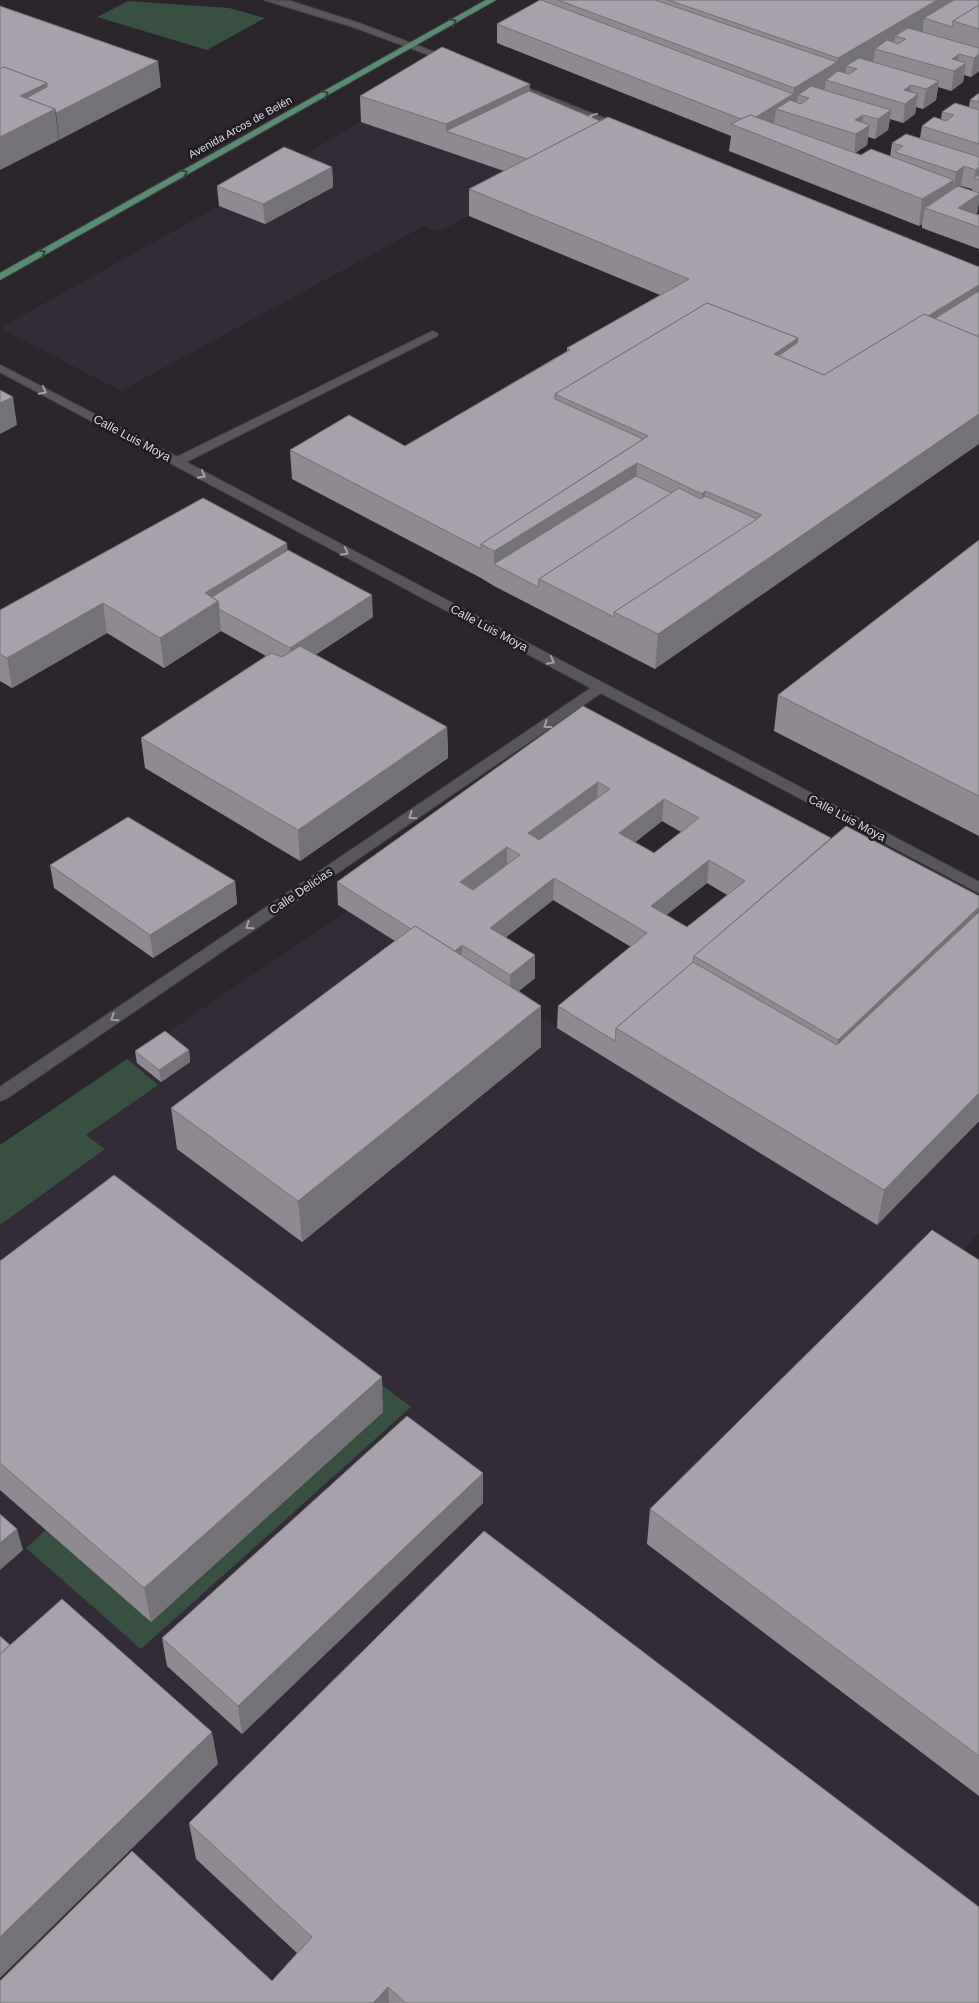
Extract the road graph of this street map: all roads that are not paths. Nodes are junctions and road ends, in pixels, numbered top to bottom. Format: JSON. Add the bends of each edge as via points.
{"nodes":[{"id":1,"x":268,"y":0,"type":"edge"},
{"id":2,"x":492,"y":0,"type":"edge"},
{"id":3,"x":413,"y":45,"type":"junction"},
{"id":4,"x":458,"y":63,"type":"edge"},
{"id":5,"x":522,"y":89,"type":"edge"},
{"id":6,"x":632,"y":133,"type":"edge"},
{"id":7,"x":0,"y":277,"type":"edge"},
{"id":8,"x":433,"y":334,"type":"dead end"},
{"id":9,"x":0,"y":368,"type":"edge"},
{"id":10,"x":177,"y":462,"type":"junction"},
{"id":11,"x":602,"y":687,"type":"junction"},
{"id":12,"x":979,"y":888,"type":"edge"},
{"id":13,"x":0,"y":1095,"type":"edge"}],
"edges":[{"from":1,"to":3,"type":"street","via":[[287,3]]},
{"from":3,"to":2,"type":"main road","name":"Avenida Arcos de Belén","one_way":true},
{"from":3,"to":4,"type":"street"},
{"from":7,"to":3,"type":"main road","name":"Avenida Arcos de Belén","one_way":true},
{"from":6,"to":5,"type":"street","one_way":true},
{"from":8,"to":10,"type":"street"},
{"from":9,"to":10,"type":"street","name":"Calle Luis Moya","one_way":true},
{"from":10,"to":11,"type":"street","name":"Calle Luis Moya","one_way":true},
{"from":11,"to":12,"type":"street","name":"Calle Luis Moya"},
{"from":11,"to":13,"type":"street","name":"Calle Delicias","one_way":true}]}
